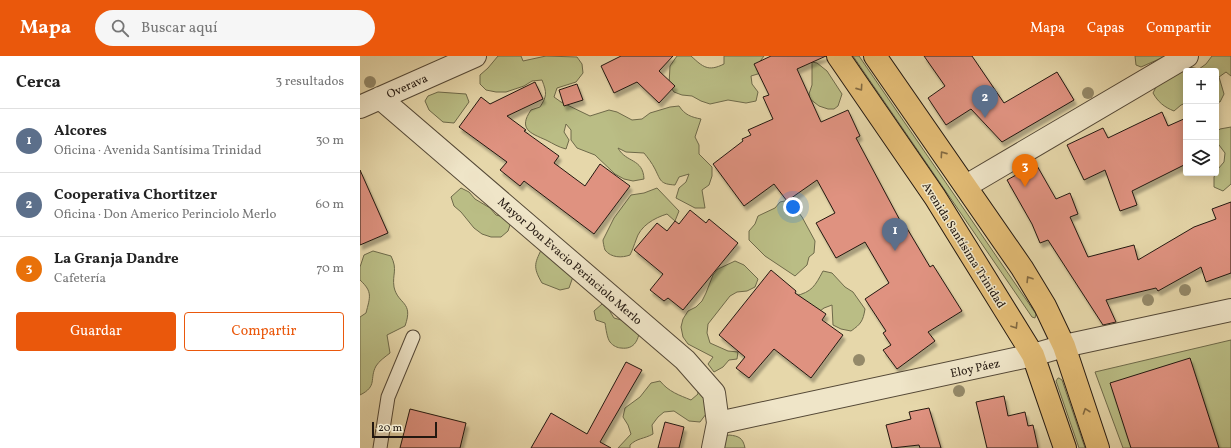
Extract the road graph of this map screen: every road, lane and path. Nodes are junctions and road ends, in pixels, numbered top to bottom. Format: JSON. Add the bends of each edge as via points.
{"nodes":[{"id":1,"x":476,"y":56,"type":"edge"},
{"id":2,"x":838,"y":56,"type":"edge"},
{"id":3,"x":875,"y":56,"type":"edge"},
{"id":4,"x":1187,"y":56,"type":"edge"},
{"id":5,"x":380,"y":98,"type":"junction"},
{"id":6,"x":360,"y":107,"type":"edge"},
{"id":7,"x":966,"y":186,"type":"junction"},
{"id":8,"x":1231,"y":310,"type":"edge"},
{"id":9,"x":413,"y":337,"type":"dead end"},
{"id":10,"x":1064,"y":346,"type":"junction"},
{"id":11,"x":1033,"y":355,"type":"junction"},
{"id":12,"x":718,"y":423,"type":"junction"},
{"id":13,"x":380,"y":448,"type":"edge"},
{"id":14,"x":713,"y":448,"type":"edge"},
{"id":15,"x":1065,"y":448,"type":"edge"},
{"id":16,"x":1098,"y":448,"type":"edge"}],
"edges":[{"from":1,"to":5,"type":"street","name":"Overava"},
{"from":2,"to":11,"type":"main road","name":"Avenida Santísima Trinidad","one_way":true,"via":[[935,197]]},
{"from":7,"to":3,"type":"main road","one_way":true},
{"from":4,"to":7,"type":"street"},
{"from":5,"to":6,"type":"street","name":"Overava"},
{"from":5,"to":12,"type":"street","name":"Mayor Don Evacio Perinciolo Merlo","via":[[685,360],[714,393]]},
{"from":10,"to":7,"type":"main road","one_way":true,"via":[[1045,306],[1022,268]]},
{"from":8,"to":10,"type":"street","name":"Eloy Páez"},
{"from":9,"to":13,"type":"lane","via":[[388,397]]},
{"from":10,"to":11,"type":"street","name":"Eloy Páez"},
{"from":16,"to":10,"type":"main road","one_way":true},
{"from":11,"to":12,"type":"street","name":"Eloy Páez"},
{"from":11,"to":15,"type":"main road","name":"Avenida Santísima Trinidad"},
{"from":12,"to":14,"type":"street","name":"Mayor Don Evacio Perinciolo Merlo"}]}
